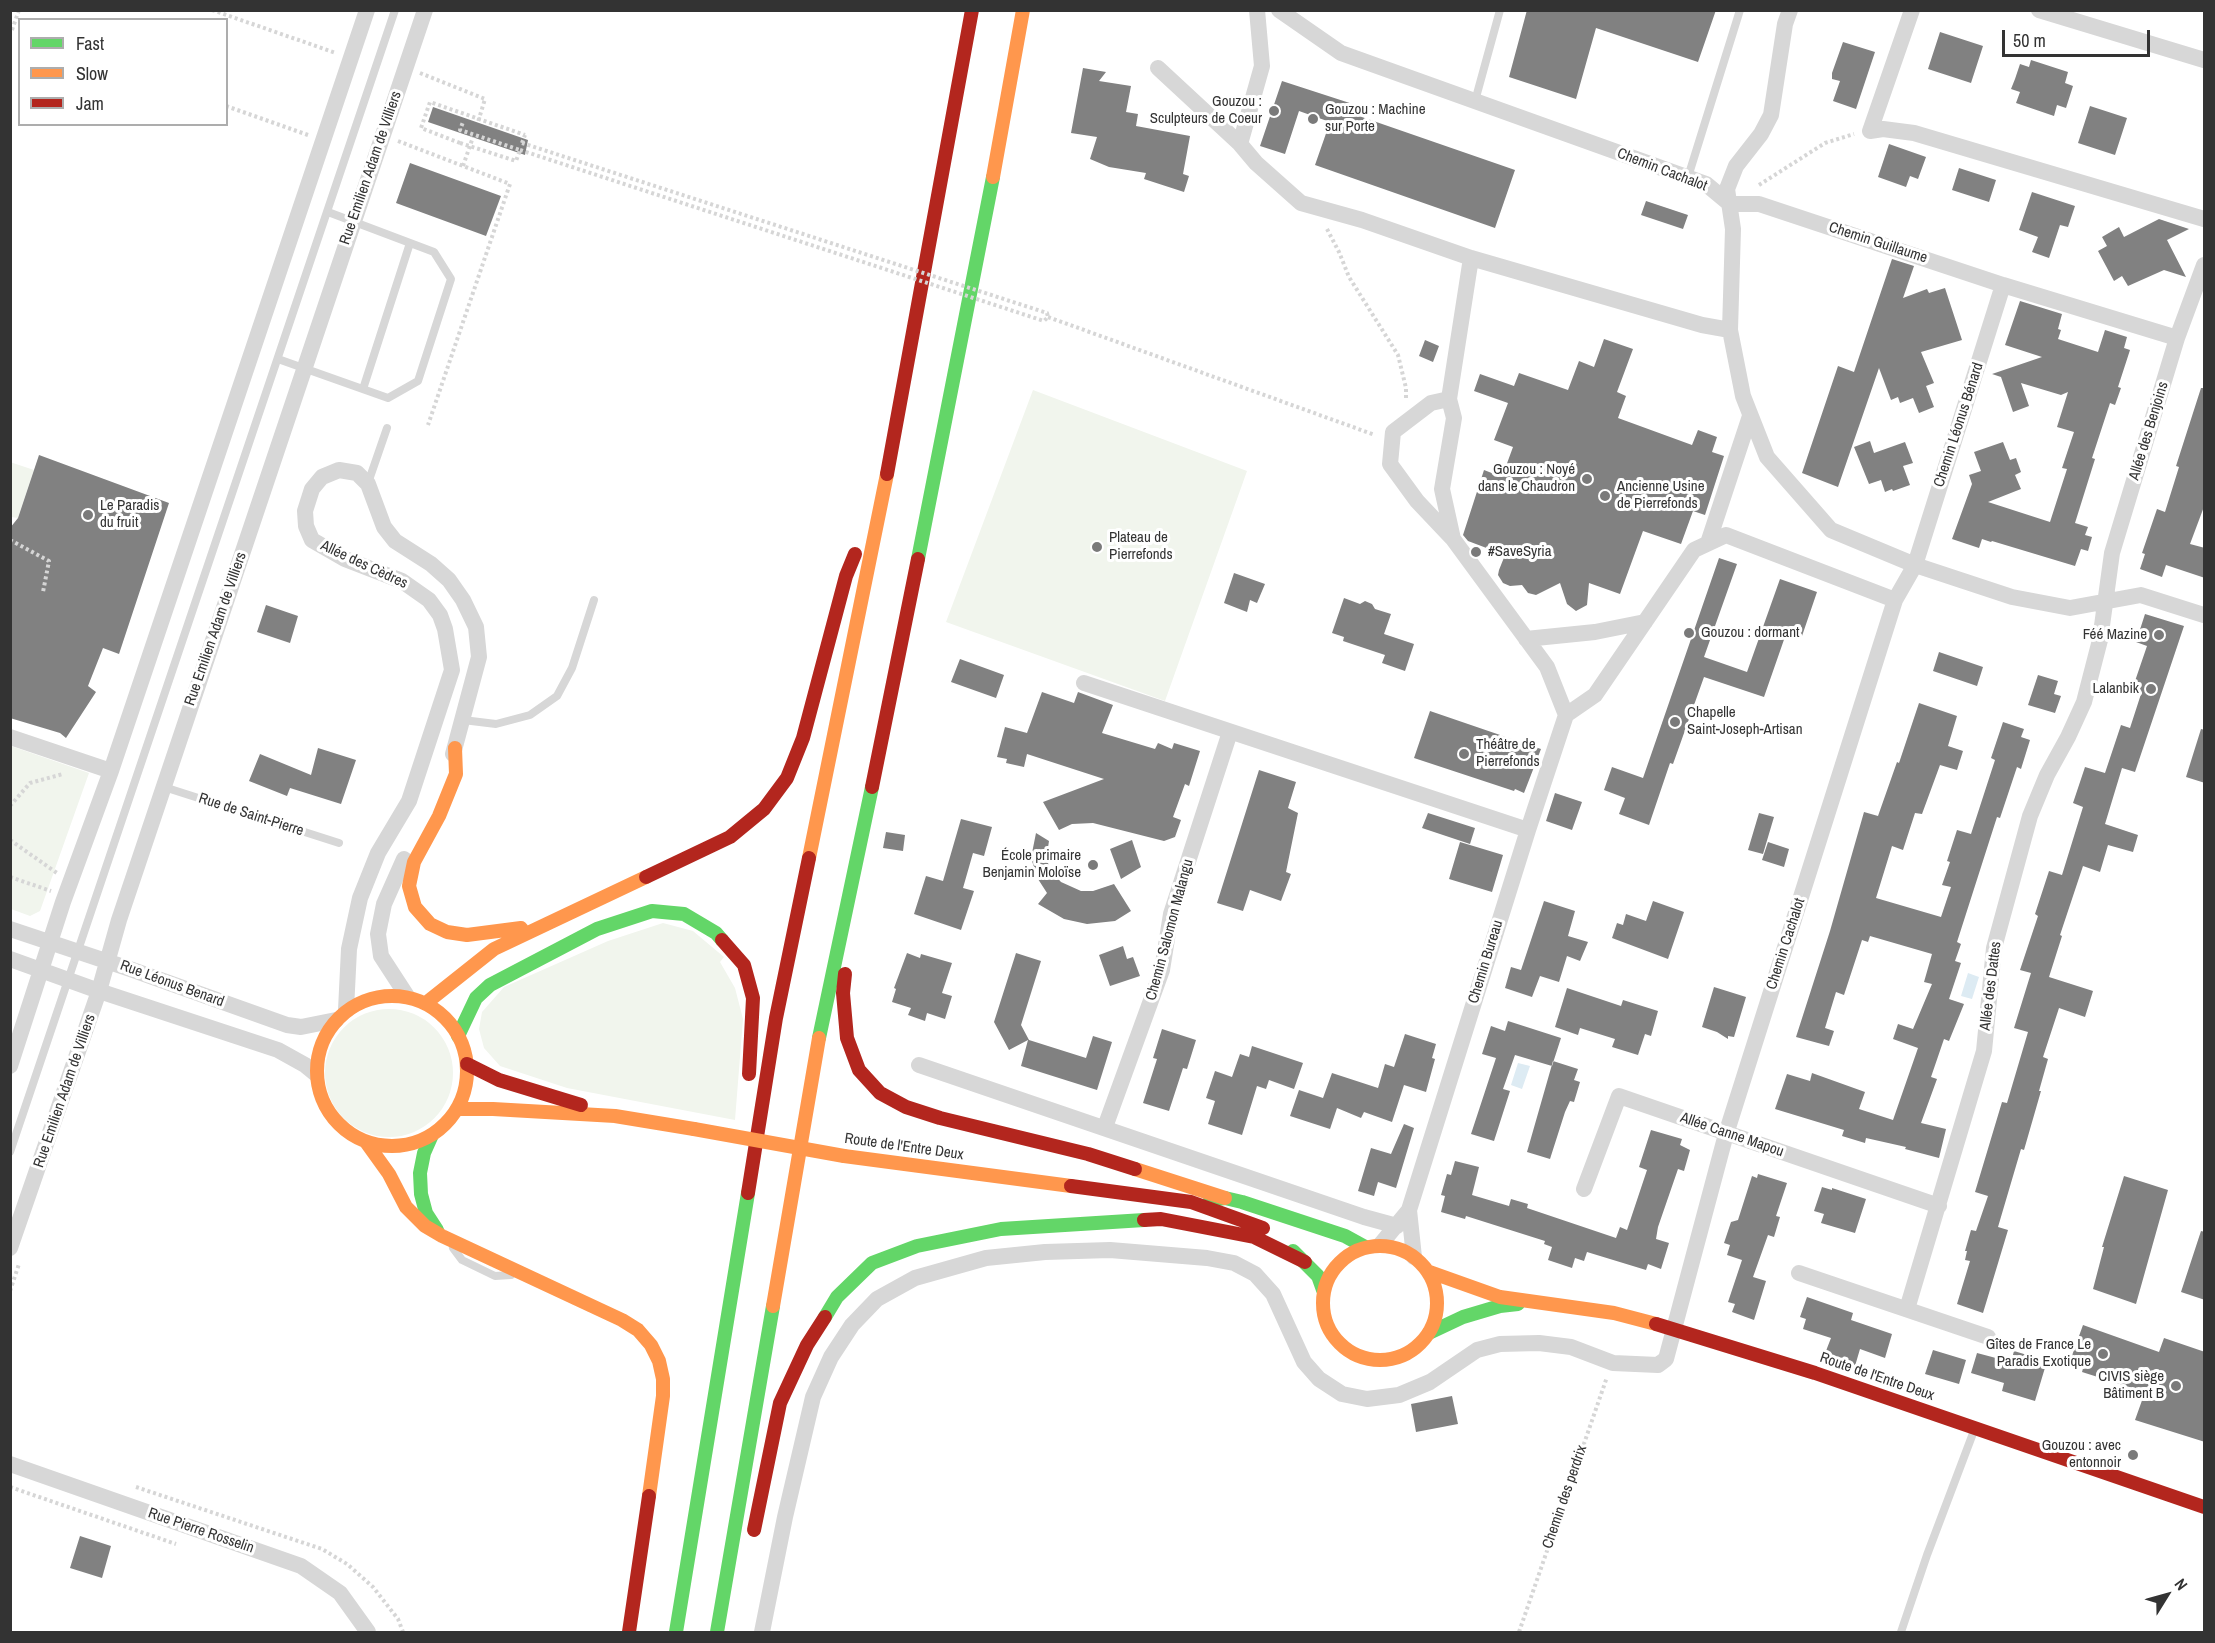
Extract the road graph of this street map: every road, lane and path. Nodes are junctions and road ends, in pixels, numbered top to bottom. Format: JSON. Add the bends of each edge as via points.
{"nodes":[{"id":1,"x":19,"y":10,"type":"edge"},
{"id":2,"x":212,"y":10,"type":"edge"},
{"id":3,"x":367,"y":10,"type":"edge"},
{"id":4,"x":395,"y":10,"type":"edge"},
{"id":5,"x":424,"y":10,"type":"edge"},
{"id":6,"x":972,"y":10,"type":"edge"},
{"id":7,"x":1023,"y":10,"type":"edge"},
{"id":8,"x":1257,"y":10,"type":"edge"},
{"id":9,"x":1279,"y":10,"type":"edge"},
{"id":10,"x":1500,"y":10,"type":"edge"},
{"id":11,"x":1740,"y":10,"type":"edge"},
{"id":12,"x":1790,"y":10,"type":"edge"},
{"id":13,"x":1912,"y":10,"type":"edge"},
{"id":14,"x":2039,"y":10,"type":"edge"},
{"id":15,"x":11,"y":29,"type":"edge"},
{"id":16,"x":336,"y":52,"type":"dead end"},
{"id":17,"x":2205,"y":60,"type":"edge"},
{"id":18,"x":1158,"y":68,"type":"dead end"},
{"id":19,"x":416,"y":72,"type":"dead end"},
{"id":20,"x":1475,"y":101,"type":"junction"},
{"id":21,"x":228,"y":107,"type":"edge"},
{"id":22,"x":463,"y":122,"type":"dead end"},
{"id":23,"x":478,"y":122,"type":"dead end"},
{"id":24,"x":1870,"y":131,"type":"junction"},
{"id":25,"x":309,"y":135,"type":"dead end"},
{"id":26,"x":473,"y":138,"type":"dead end"},
{"id":27,"x":394,"y":140,"type":"dead end"},
{"id":28,"x":1240,"y":144,"type":"junction"},
{"id":29,"x":470,"y":146,"type":"junction"},
{"id":30,"x":520,"y":150,"type":"junction"},
{"id":31,"x":464,"y":166,"type":"junction"},
{"id":32,"x":1688,"y":177,"type":"junction"},
{"id":33,"x":1756,"y":187,"type":"dead end"},
{"id":34,"x":1730,"y":204,"type":"junction"},
{"id":35,"x":328,"y":212,"type":"junction"},
{"id":36,"x":2205,"y":219,"type":"edge"},
{"id":37,"x":353,"y":222,"type":"junction"},
{"id":38,"x":1322,"y":224,"type":"dead end"},
{"id":39,"x":410,"y":243,"type":"junction"},
{"id":40,"x":1471,"y":258,"type":"junction"},
{"id":41,"x":2205,"y":265,"type":"edge"},
{"id":42,"x":2003,"y":285,"type":"junction"},
{"id":43,"x":1048,"y":317,"type":"junction"},
{"id":44,"x":1730,"y":330,"type":"junction"},
{"id":45,"x":2177,"y":338,"type":"junction"},
{"id":46,"x":278,"y":359,"type":"junction"},
{"id":47,"x":303,"y":368,"type":"junction"},
{"id":48,"x":363,"y":389,"type":"junction"},
{"id":49,"x":1449,"y":399,"type":"junction"},
{"id":50,"x":1750,"y":416,"type":"junction"},
{"id":51,"x":1407,"y":421,"type":"junction"},
{"id":52,"x":428,"y":425,"type":"dead end"},
{"id":53,"x":387,"y":428,"type":"dead end"},
{"id":54,"x":1393,"y":442,"type":"junction"},
{"id":55,"x":368,"y":484,"type":"junction"},
{"id":56,"x":885,"y":485,"type":"junction"},
{"id":57,"x":1453,"y":539,"type":"junction"},
{"id":58,"x":10,"y":540,"type":"edge"},
{"id":59,"x":1708,"y":543,"type":"junction"},
{"id":60,"x":1915,"y":565,"type":"junction"},
{"id":61,"x":43,"y":592,"type":"dead end"},
{"id":62,"x":594,"y":600,"type":"dead end"},
{"id":63,"x":1896,"y":600,"type":"junction"},
{"id":64,"x":2106,"y":600,"type":"junction"},
{"id":65,"x":2205,"y":615,"type":"edge"},
{"id":66,"x":1645,"y":622,"type":"junction"},
{"id":67,"x":1526,"y":639,"type":"junction"},
{"id":68,"x":1084,"y":683,"type":"dead end"},
{"id":69,"x":1566,"y":715,"type":"junction"},
{"id":70,"x":463,"y":720,"type":"junction"},
{"id":71,"x":1230,"y":732,"type":"junction"},
{"id":72,"x":10,"y":737,"type":"edge"},
{"id":73,"x":455,"y":748,"type":"junction"},
{"id":74,"x":111,"y":771,"type":"junction"},
{"id":75,"x":74,"y":775,"type":"dead end"},
{"id":76,"x":164,"y":786,"type":"junction"},
{"id":77,"x":10,"y":806,"type":"edge"},
{"id":78,"x":1527,"y":830,"type":"junction"},
{"id":79,"x":10,"y":840,"type":"edge"},
{"id":80,"x":339,"y":843,"type":"dead end"},
{"id":81,"x":857,"y":860,"type":"junction"},
{"id":82,"x":57,"y":874,"type":"dead end"},
{"id":83,"x":10,"y":877,"type":"edge"},
{"id":84,"x":52,"y":891,"type":"dead end"},
{"id":85,"x":545,"y":925,"type":"junction"},
{"id":86,"x":10,"y":929,"type":"edge"},
{"id":87,"x":50,"y":943,"type":"junction"},
{"id":88,"x":78,"y":952,"type":"junction"},
{"id":89,"x":10,"y":959,"type":"edge"},
{"id":90,"x":107,"y":961,"type":"junction"},
{"id":91,"x":43,"y":969,"type":"junction"},
{"id":92,"x":69,"y":979,"type":"junction"},
{"id":93,"x":99,"y":991,"type":"junction"},
{"id":94,"x":406,"y":996,"type":"junction"},
{"id":95,"x":426,"y":1004,"type":"junction"},
{"id":96,"x":341,"y":1015,"type":"junction"},
{"id":97,"x":458,"y":1036,"type":"junction"},
{"id":98,"x":467,"y":1064,"type":"junction"},
{"id":99,"x":920,"y":1065,"type":"dead end"},
{"id":100,"x":10,"y":1066,"type":"edge"},
{"id":101,"x":316,"y":1074,"type":"junction"},
{"id":102,"x":748,"y":1082,"type":"dead end"},
{"id":103,"x":487,"y":1108,"type":"junction"},
{"id":104,"x":457,"y":1109,"type":"junction"},
{"id":105,"x":565,"y":1112,"type":"junction"},
{"id":106,"x":615,"y":1116,"type":"junction"},
{"id":107,"x":742,"y":1118,"type":"dead end"},
{"id":108,"x":504,"y":1120,"type":"dead end"},
{"id":109,"x":541,"y":1123,"type":"dead end"},
{"id":110,"x":1105,"y":1127,"type":"junction"},
{"id":111,"x":1726,"y":1134,"type":"junction"},
{"id":112,"x":432,"y":1135,"type":"junction"},
{"id":113,"x":366,"y":1142,"type":"junction"},
{"id":114,"x":10,"y":1152,"type":"edge"},
{"id":115,"x":736,"y":1153,"type":"dead end"},
{"id":116,"x":1584,"y":1189,"type":"dead end"},
{"id":117,"x":1225,"y":1198,"type":"junction"},
{"id":118,"x":1191,"y":1202,"type":"junction"},
{"id":119,"x":1939,"y":1206,"type":"junction"},
{"id":120,"x":1409,"y":1210,"type":"junction"},
{"id":121,"x":1397,"y":1226,"type":"junction"},
{"id":122,"x":444,"y":1237,"type":"junction"},
{"id":123,"x":1372,"y":1246,"type":"junction"},
{"id":124,"x":10,"y":1248,"type":"edge"},
{"id":125,"x":1414,"y":1257,"type":"junction"},
{"id":126,"x":1305,"y":1262,"type":"junction"},
{"id":127,"x":1427,"y":1270,"type":"junction"},
{"id":128,"x":1799,"y":1274,"type":"dead end"},
{"id":129,"x":1323,"y":1290,"type":"junction"},
{"id":130,"x":1532,"y":1302,"type":"junction"},
{"id":131,"x":1907,"y":1309,"type":"junction"},
{"id":132,"x":1675,"y":1329,"type":"junction"},
{"id":133,"x":1429,"y":1333,"type":"junction"},
{"id":134,"x":1988,"y":1337,"type":"dead end"},
{"id":135,"x":1613,"y":1363,"type":"junction"},
{"id":136,"x":1975,"y":1428,"type":"junction"},
{"id":137,"x":10,"y":1464,"type":"edge"},
{"id":138,"x":10,"y":1487,"type":"edge"},
{"id":139,"x":2205,"y":1507,"type":"edge"},
{"id":140,"x":752,"y":1540,"type":"dead end"},
{"id":141,"x":177,"y":1544,"type":"dead end"},
{"id":142,"x":368,"y":1632,"type":"edge"},
{"id":143,"x":629,"y":1632,"type":"edge"},
{"id":144,"x":676,"y":1632,"type":"edge"},
{"id":145,"x":717,"y":1632,"type":"edge"},
{"id":146,"x":762,"y":1632,"type":"edge"},
{"id":147,"x":1520,"y":1632,"type":"edge"},
{"id":148,"x":1901,"y":1632,"type":"edge"}],
"edges":[{"from":1,"to":15,"type":"path"},
{"from":2,"to":16,"type":"path"},
{"from":3,"to":74,"type":"street"},
{"from":4,"to":35,"type":"lane"},
{"from":5,"to":37,"type":"street","name":"Rue Emilien Adam de Villiers"},
{"from":6,"to":56,"type":"main road"},
{"from":7,"to":81,"type":"main road","via":[[977,266]]},
{"from":8,"to":28,"type":"street","via":[[1263,66]]},
{"from":9,"to":20,"type":"street","name":"Chemin Cachalot","via":[[1341,53]]},
{"from":10,"to":20,"type":"lane"},
{"from":11,"to":32,"type":"lane"},
{"from":12,"to":34,"type":"street","via":[[1771,115],[1736,166],[1727,189]]},
{"from":13,"to":24,"type":"street"},
{"from":14,"to":17,"type":"street"},
{"from":18,"to":28,"type":"street"},
{"from":19,"to":23,"type":"path","via":[[485,99]]},
{"from":20,"to":32,"type":"street","name":"Chemin Cachalot"},
{"from":21,"to":25,"type":"path"},
{"from":22,"to":30,"type":"path","via":[[460,130]]},
{"from":24,"to":33,"type":"path","via":[[1825,143]]},
{"from":24,"to":36,"type":"street","via":[[1914,133]]},
{"from":26,"to":29,"type":"path"},
{"from":27,"to":31,"type":"path"},
{"from":28,"to":40,"type":"street","via":[[1301,203]]},
{"from":29,"to":30,"type":"path","via":[[516,161]]},
{"from":29,"to":31,"type":"path"},
{"from":29,"to":43,"type":"path","bridge":true,"via":[[421,128],[430,102],[525,135],[522,143],[1047,313]]},
{"from":30,"to":43,"type":"path","bridge":true,"via":[[1044,321]]},
{"from":31,"to":52,"type":"path","via":[[510,184]]},
{"from":32,"to":34,"type":"street","name":"Chemin Cachalot","via":[[1706,184]]},
{"from":34,"to":42,"type":"street","name":"Chemin Guillaume","via":[[1759,204]]},
{"from":34,"to":44,"type":"street"},
{"from":35,"to":37,"type":"lane"},
{"from":35,"to":46,"type":"lane"},
{"from":37,"to":39,"type":"lane"},
{"from":37,"to":47,"type":"street","name":"Rue Emilien Adam de Villiers"},
{"from":38,"to":51,"type":"path","via":[[1329,231],[1349,277],[1398,355],[1406,388]]},
{"from":39,"to":48,"type":"lane"},
{"from":39,"to":48,"type":"lane","via":[[434,252],[451,279],[448,289],[418,381],[388,398]]},
{"from":40,"to":44,"type":"street"},
{"from":40,"to":49,"type":"street"},
{"from":41,"to":45,"type":"street","name":"Allée des Benjoins"},
{"from":42,"to":45,"type":"street","name":"Chemin Guillaume"},
{"from":42,"to":60,"type":"street","name":"Chemin Léonus Bénard"},
{"from":43,"to":54,"type":"path"},
{"from":44,"to":50,"type":"street"},
{"from":45,"to":64,"type":"street","name":"Allée des Benjoins","via":[[2112,553]]},
{"from":46,"to":47,"type":"lane"},
{"from":46,"to":88,"type":"lane"},
{"from":47,"to":48,"type":"lane"},
{"from":47,"to":76,"type":"street","name":"Rue Emilien Adam de Villiers"},
{"from":49,"to":51,"type":"street","via":[[1431,403]]},
{"from":49,"to":57,"type":"street","via":[[1454,418],[1442,489]]},
{"from":50,"to":59,"type":"street"},
{"from":50,"to":60,"type":"street","via":[[1767,457],[1831,530]]},
{"from":51,"to":54,"type":"street","via":[[1394,432]]},
{"from":53,"to":55,"type":"lane"},
{"from":54,"to":57,"type":"street","via":[[1390,464],[1417,501]]},
{"from":55,"to":70,"type":"street","name":"Allée des Cèdres","via":[[384,527],[394,541],[449,580],[476,627],[479,657]]},
{"from":55,"to":96,"type":"street","name":"Allée des Cèdres","via":[[357,473],[339,470],[322,477],[312,489],[305,511],[312,540],[345,559],[402,581],[429,600],[445,629],[452,670],[409,801],[378,853],[360,898]]},
{"from":56,"to":85,"type":"main road","via":[[846,576],[803,738],[787,778],[764,809],[730,837]]},
{"from":56,"to":144,"type":"main road","via":[[776,1018]]},
{"from":57,"to":67,"type":"street"},
{"from":58,"to":61,"type":"path","via":[[49,561]]},
{"from":59,"to":63,"type":"street","via":[[1726,535]]},
{"from":59,"to":66,"type":"street","via":[[1695,550]]},
{"from":60,"to":63,"type":"street","name":"Chemin Cachalot"},
{"from":60,"to":64,"type":"street","via":[[2012,597],[2070,608]]},
{"from":62,"to":70,"type":"lane","via":[[572,668],[557,696],[530,715],[496,724]]},
{"from":63,"to":111,"type":"street","name":"Chemin Cachalot"},
{"from":64,"to":65,"type":"street","via":[[2141,595]]},
{"from":64,"to":119,"type":"street","name":"Allée des Dattes","via":[[2084,702],[2030,816],[1994,948],[1984,1051]]},
{"from":66,"to":67,"type":"street"},
{"from":66,"to":69,"type":"street","via":[[1595,695]]},
{"from":67,"to":69,"type":"street","via":[[1547,667]]},
{"from":68,"to":71,"type":"street"},
{"from":69,"to":78,"type":"street","name":"Chemin Bureau"},
{"from":70,"to":73,"type":"street","name":"Allée des Cèdres"},
{"from":71,"to":78,"type":"street"},
{"from":71,"to":110,"type":"street","name":"Chemin Salomon Malangu","via":[[1171,914],[1162,970]]},
{"from":72,"to":74,"type":"street"},
{"from":73,"to":85,"type":"main road","via":[[456,774],[414,862],[409,886],[416,907],[429,924],[467,935]]},
{"from":73,"to":94,"type":"street","name":"Allée des Cèdres","via":[[445,782],[384,904],[378,934],[381,956]]},
{"from":74,"to":87,"type":"street"},
{"from":75,"to":77,"type":"path","via":[[62,774],[30,783]]},
{"from":76,"to":80,"type":"lane","name":"Rue de Saint-Pierre"},
{"from":76,"to":90,"type":"street","name":"Rue Emilien Adam de Villiers"},
{"from":78,"to":120,"type":"street","name":"Chemin Bureau"},
{"from":79,"to":82,"type":"path"},
{"from":81,"to":117,"type":"main road","via":[[843,993],[847,1038],[859,1070],[880,1093],[940,1118],[1088,1154]]},
{"from":81,"to":145,"type":"main road","via":[[824,1011]]},
{"from":83,"to":84,"type":"path"},
{"from":85,"to":95,"type":"main road","via":[[494,949]]},
{"from":86,"to":87,"type":"street","name":"Rue Léonus Benard"},
{"from":87,"to":88,"type":"street","name":"Rue Léonus Benard"},
{"from":87,"to":91,"type":"street"},
{"from":88,"to":90,"type":"street","name":"Rue Léonus Benard"},
{"from":88,"to":92,"type":"lane"},
{"from":89,"to":91,"type":"street","name":"Rue Léonus Benard"},
{"from":90,"to":93,"type":"street","name":"Rue Emilien Adam de Villiers"},
{"from":90,"to":96,"type":"street","name":"Rue Léonus Benard","via":[[287,1025],[302,1027]]},
{"from":91,"to":92,"type":"street","name":"Rue Léonus Benard"},
{"from":91,"to":100,"type":"street"},
{"from":92,"to":93,"type":"street","name":"Rue Léonus Benard"},
{"from":92,"to":114,"type":"lane"},
{"from":93,"to":101,"type":"street","name":"Rue Léonus Benard","via":[[278,1050]]},
{"from":93,"to":124,"type":"street","name":"Rue Emilien Adam de Villiers"},
{"from":94,"to":95,"type":"main road"},
{"from":94,"to":96,"type":"main road","via":[[386,995],[358,1002]]},
{"from":95,"to":97,"type":"main road","via":[[444,1017]]},
{"from":96,"to":101,"type":"main road","via":[[323,1038]]},
{"from":97,"to":98,"type":"main road"},
{"from":97,"to":102,"type":"main road","via":[[476,998],[490,985],[597,929],[652,911],[684,914],[716,933],[744,965],[753,998]]},
{"from":98,"to":104,"type":"main road","via":[[464,1095]]},
{"from":98,"to":106,"type":"main road","name":"Route de l'Entre Deux","via":[[499,1080]]},
{"from":99,"to":110,"type":"street"},
{"from":101,"to":113,"type":"main road","via":[[319,1092],[336,1123]]},
{"from":103,"to":104,"type":"main road","name":"Route de l'Entre Deux"},
{"from":103,"to":105,"type":"main road","name":"Route de l'Entre Deux"},
{"from":103,"to":108,"type":"lane"},
{"from":104,"to":112,"type":"main road"},
{"from":105,"to":106,"type":"main road","name":"Route de l'Entre Deux"},
{"from":105,"to":109,"type":"lane"},
{"from":106,"to":118,"type":"main road","name":"Route de l'Entre Deux","bridge":true,"via":[[844,1156]]},
{"from":107,"to":115,"type":"main road"},
{"from":110,"to":121,"type":"street"},
{"from":111,"to":116,"type":"street","name":"Allée Canne Mapou","via":[[1619,1096]]},
{"from":111,"to":119,"type":"street","name":"Allée Canne Mapou"},
{"from":111,"to":132,"type":"street","name":"Chemin Cachalot"},
{"from":112,"to":113,"type":"main road","via":[[411,1144],[389,1147]]},
{"from":112,"to":122,"type":"main road","via":[[420,1173],[421,1194],[426,1213]]},
{"from":113,"to":122,"type":"main road","via":[[413,1216]]},
{"from":117,"to":118,"type":"main road","name":"Route de l'Entre Deux"},
{"from":117,"to":123,"type":"main road","name":"Route de l'Entre Deux"},
{"from":118,"to":126,"type":"main road","name":"Route de l'Entre Deux","via":[[1271,1230]]},
{"from":119,"to":131,"type":"street","name":"Allée des Dattes"},
{"from":120,"to":121,"type":"street","name":"Chemin Bureau"},
{"from":120,"to":125,"type":"street","name":"Chemin Bureau"},
{"from":121,"to":123,"type":"street","name":"Chemin Bureau"},
{"from":122,"to":143,"type":"main road","via":[[622,1320],[638,1330],[659,1361],[663,1396]]},
{"from":123,"to":125,"type":"main road","via":[[1398,1248]]},
{"from":123,"to":129,"type":"main road","via":[[1346,1256],[1332,1271]]},
{"from":125,"to":127,"type":"main road"},
{"from":126,"to":129,"type":"main road","name":"Route de l'Entre Deux","via":[[1318,1276]]},
{"from":126,"to":140,"type":"main road","via":[[1254,1237],[1161,1219],[1001,1228],[917,1246],[872,1263],[837,1297],[807,1345],[780,1403]]},
{"from":127,"to":130,"type":"main road","name":"Route de l'Entre Deux","via":[[1448,1281],[1500,1297]]},
{"from":127,"to":133,"type":"main road","via":[[1436,1291],[1436,1313]]},
{"from":128,"to":131,"type":"street"},
{"from":129,"to":133,"type":"main road","via":[[1322,1310],[1329,1329],[1341,1345],[1358,1356],[1398,1358]]},
{"from":130,"to":132,"type":"main road","name":"Route de l'Entre Deux","via":[[1614,1313]]},
{"from":130,"to":133,"type":"main road","name":"Route de l'Entre Deux","via":[[1463,1317]]},
{"from":131,"to":134,"type":"street"},
{"from":132,"to":135,"type":"street","name":"Chemin Cachalot","via":[[1666,1359],[1658,1365]]},
{"from":132,"to":136,"type":"main road","name":"Route de l'Entre Deux"},
{"from":135,"to":146,"type":"street","name":"Chemin Cachalot","via":[[1571,1347],[1500,1344],[1477,1350],[1430,1383],[1399,1395],[1368,1399],[1342,1394],[1319,1379],[1304,1362],[1273,1294],[1255,1274],[1234,1263],[1110,1250],[1045,1252],[987,1258],[915,1278],[877,1299],[852,1325],[831,1357],[813,1397]]},
{"from":135,"to":147,"type":"path","name":"Chemin des perdrix"},
{"from":136,"to":139,"type":"main road","name":"Route de l'Entre Deux"},
{"from":136,"to":148,"type":"lane"},
{"from":137,"to":142,"type":"street","name":"Rue Pierre Rosselin","via":[[301,1566],[340,1593]]},
{"from":138,"to":141,"type":"path"}]}
